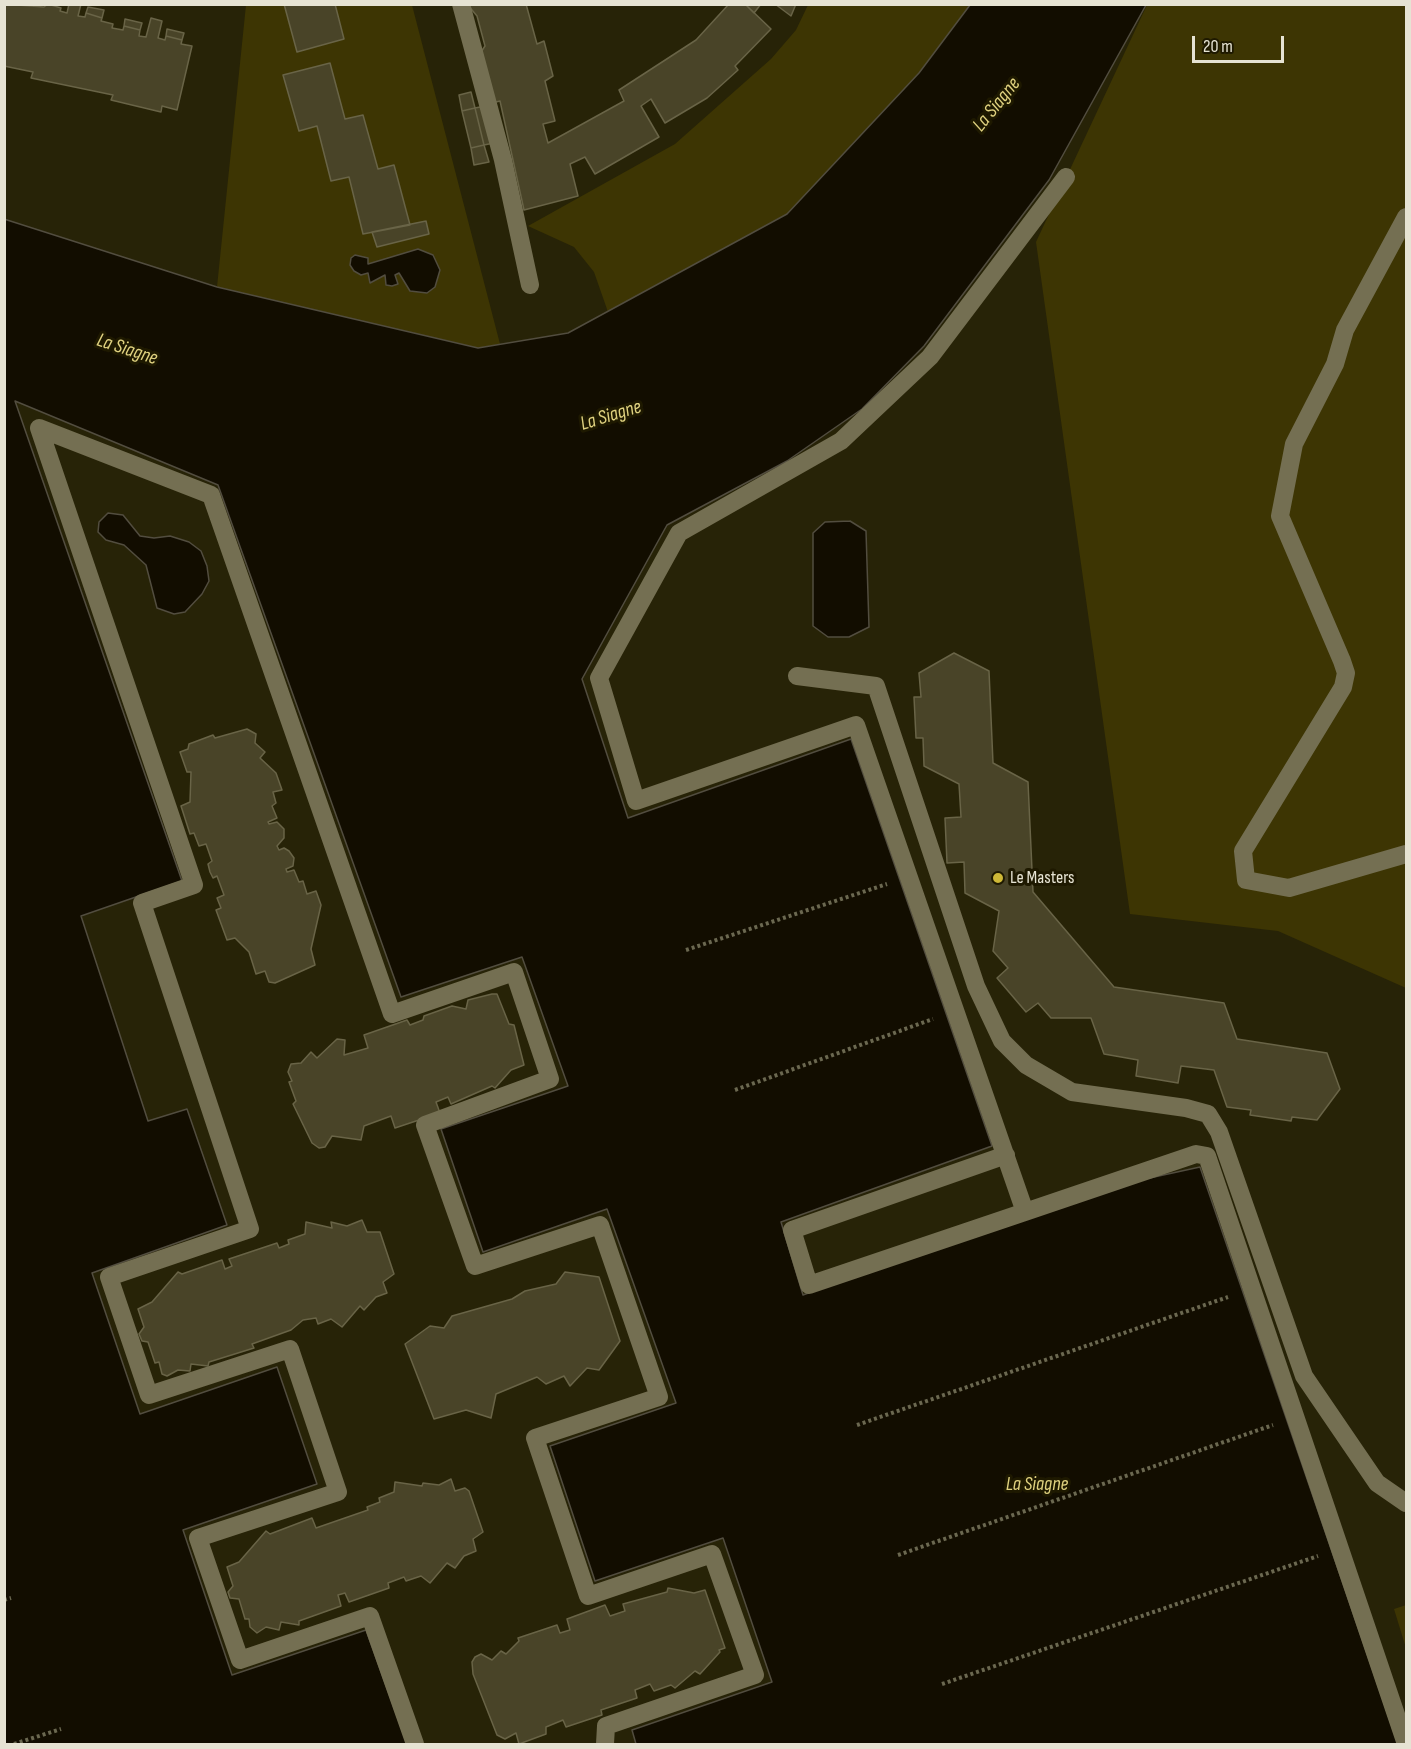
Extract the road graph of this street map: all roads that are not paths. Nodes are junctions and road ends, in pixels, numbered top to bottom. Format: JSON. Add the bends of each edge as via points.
{"nodes":[{"id":1,"x":460,"y":4,"type":"edge"},
{"id":2,"x":1066,"y":177,"type":"dead end"},
{"id":3,"x":1407,"y":217,"type":"edge"},
{"id":4,"x":530,"y":285,"type":"dead end"},
{"id":5,"x":797,"y":676,"type":"dead end"},
{"id":6,"x":1407,"y":854,"type":"edge"},
{"id":7,"x":1006,"y":1155,"type":"junction"},
{"id":8,"x":1025,"y":1212,"type":"junction"},
{"id":9,"x":1407,"y":1503,"type":"edge"},
{"id":10,"x":415,"y":1744,"type":"edge"},
{"id":11,"x":604,"y":1744,"type":"edge"},
{"id":12,"x":1406,"y":1744,"type":"edge"}],
"edges":[{"from":1,"to":4,"type":"lane","via":[[503,160]]},
{"from":2,"to":7,"type":"lane","via":[[930,357],[841,441],[679,533],[599,678],[636,801],[856,725]]},
{"from":3,"to":6,"type":"lane","via":[[1345,330],[1335,364],[1294,444],[1280,516],[1342,661],[1346,673],[1343,687],[1243,851],[1246,880],[1289,888]]},
{"from":5,"to":9,"type":"lane","via":[[876,686],[976,986],[1002,1041],[1026,1065],[1072,1092],[1208,1114],[1219,1132],[1304,1376],[1377,1483]]},
{"from":7,"to":8,"type":"lane"},
{"from":7,"to":8,"type":"lane","via":[[792,1230],[809,1285]]},
{"from":8,"to":12,"type":"lane","via":[[1196,1154],[1207,1156]]},
{"from":10,"to":11,"type":"lane","via":[[370,1616],[240,1660],[198,1538],[338,1492],[290,1348],[149,1395],[109,1277],[250,1229],[142,903],[194,885],[39,428],[211,495],[392,1014],[514,972],[550,1079],[425,1125],[475,1266],[600,1225],[659,1397],[535,1438],[588,1596],[712,1554],[754,1675],[606,1726]]}]}
